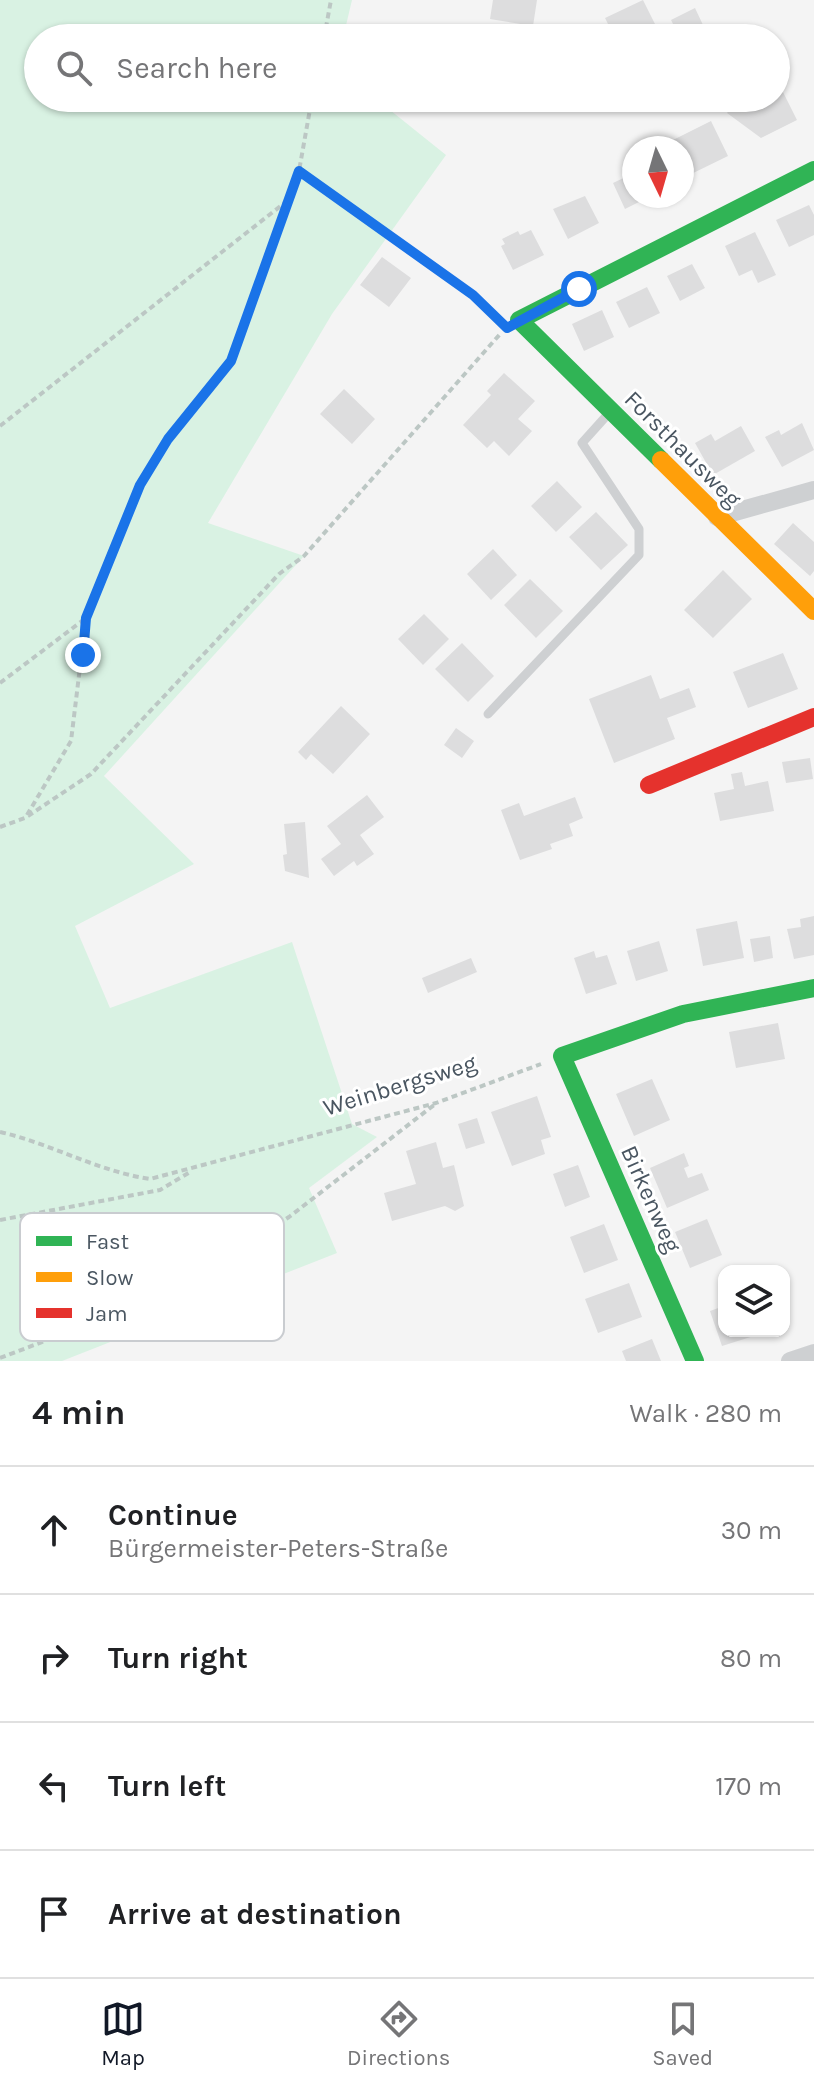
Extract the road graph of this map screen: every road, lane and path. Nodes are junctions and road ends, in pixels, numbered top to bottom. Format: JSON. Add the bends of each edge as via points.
{"nodes":[{"id":1,"x":331,"y":0,"type":"edge"},
{"id":2,"x":327,"y":24,"type":"edge"},
{"id":3,"x":310,"y":112,"type":"edge"},
{"id":4,"x":814,"y":170,"type":"edge"},
{"id":5,"x":299,"y":171,"type":"junction"},
{"id":6,"x":289,"y":200,"type":"junction"},
{"id":7,"x":513,"y":324,"type":"junction"},
{"id":8,"x":611,"y":411,"type":"junction"},
{"id":9,"x":0,"y":426,"type":"edge"},
{"id":10,"x":814,"y":490,"type":"edge"},
{"id":11,"x":717,"y":517,"type":"junction"},
{"id":12,"x":814,"y":611,"type":"edge"},
{"id":13,"x":86,"y":618,"type":"junction"},
{"id":14,"x":0,"y":683,"type":"edge"},
{"id":15,"x":488,"y":714,"type":"dead end"},
{"id":16,"x":814,"y":717,"type":"edge"},
{"id":17,"x":649,"y":785,"type":"dead end"},
{"id":18,"x":25,"y":818,"type":"junction"},
{"id":19,"x":0,"y":827,"type":"edge"},
{"id":20,"x":814,"y":988,"type":"edge"},
{"id":21,"x":562,"y":1056,"type":"junction"},
{"id":22,"x":436,"y":1103,"type":"junction"},
{"id":23,"x":0,"y":1132,"type":"edge"},
{"id":24,"x":194,"y":1170,"type":"junction"},
{"id":25,"x":37,"y":1213,"type":"edge"},
{"id":26,"x":20,"y":1216,"type":"edge"},
{"id":27,"x":0,"y":1220,"type":"edge"},
{"id":28,"x":284,"y":1220,"type":"edge"},
{"id":29,"x":45,"y":1341,"type":"edge"},
{"id":30,"x":814,"y":1353,"type":"edge"},
{"id":31,"x":0,"y":1358,"type":"edge"},
{"id":32,"x":695,"y":1361,"type":"edge"},
{"id":33,"x":790,"y":1361,"type":"edge"}],
"edges":[{"from":1,"to":2,"type":"path"},
{"from":3,"to":5,"type":"path"},
{"from":4,"to":7,"type":"street"},
{"from":5,"to":6,"type":"path"},
{"from":5,"to":7,"type":"path"},
{"from":6,"to":9,"type":"path"},
{"from":6,"to":13,"type":"path","via":[[231,361],[168,439],[140,485]]},
{"from":7,"to":8,"type":"street","name":"Forsthausweg"},
{"from":7,"to":18,"type":"path","via":[[304,556],[279,574],[91,774]]},
{"from":8,"to":11,"type":"street","name":"Forsthausweg"},
{"from":8,"to":15,"type":"lane","via":[[582,443],[639,529],[639,555]]},
{"from":10,"to":11,"type":"street"},
{"from":11,"to":12,"type":"street","name":"Forsthausweg"},
{"from":13,"to":14,"type":"path"},
{"from":13,"to":18,"type":"path","via":[[71,741]]},
{"from":16,"to":17,"type":"street"},
{"from":18,"to":19,"type":"path"},
{"from":20,"to":21,"type":"street","via":[[683,1014]]},
{"from":21,"to":22,"type":"path","name":"Weinbergsweg"},
{"from":21,"to":32,"type":"street","name":"Birkenweg"},
{"from":22,"to":24,"type":"path","name":"Weinbergsweg"},
{"from":22,"to":28,"type":"path"},
{"from":23,"to":24,"type":"path","name":"Weinbergsweg","via":[[115,1174],[150,1179]]},
{"from":24,"to":25,"type":"path","via":[[160,1190]]},
{"from":26,"to":27,"type":"path"},
{"from":29,"to":31,"type":"path"},
{"from":30,"to":33,"type":"street"}]}
